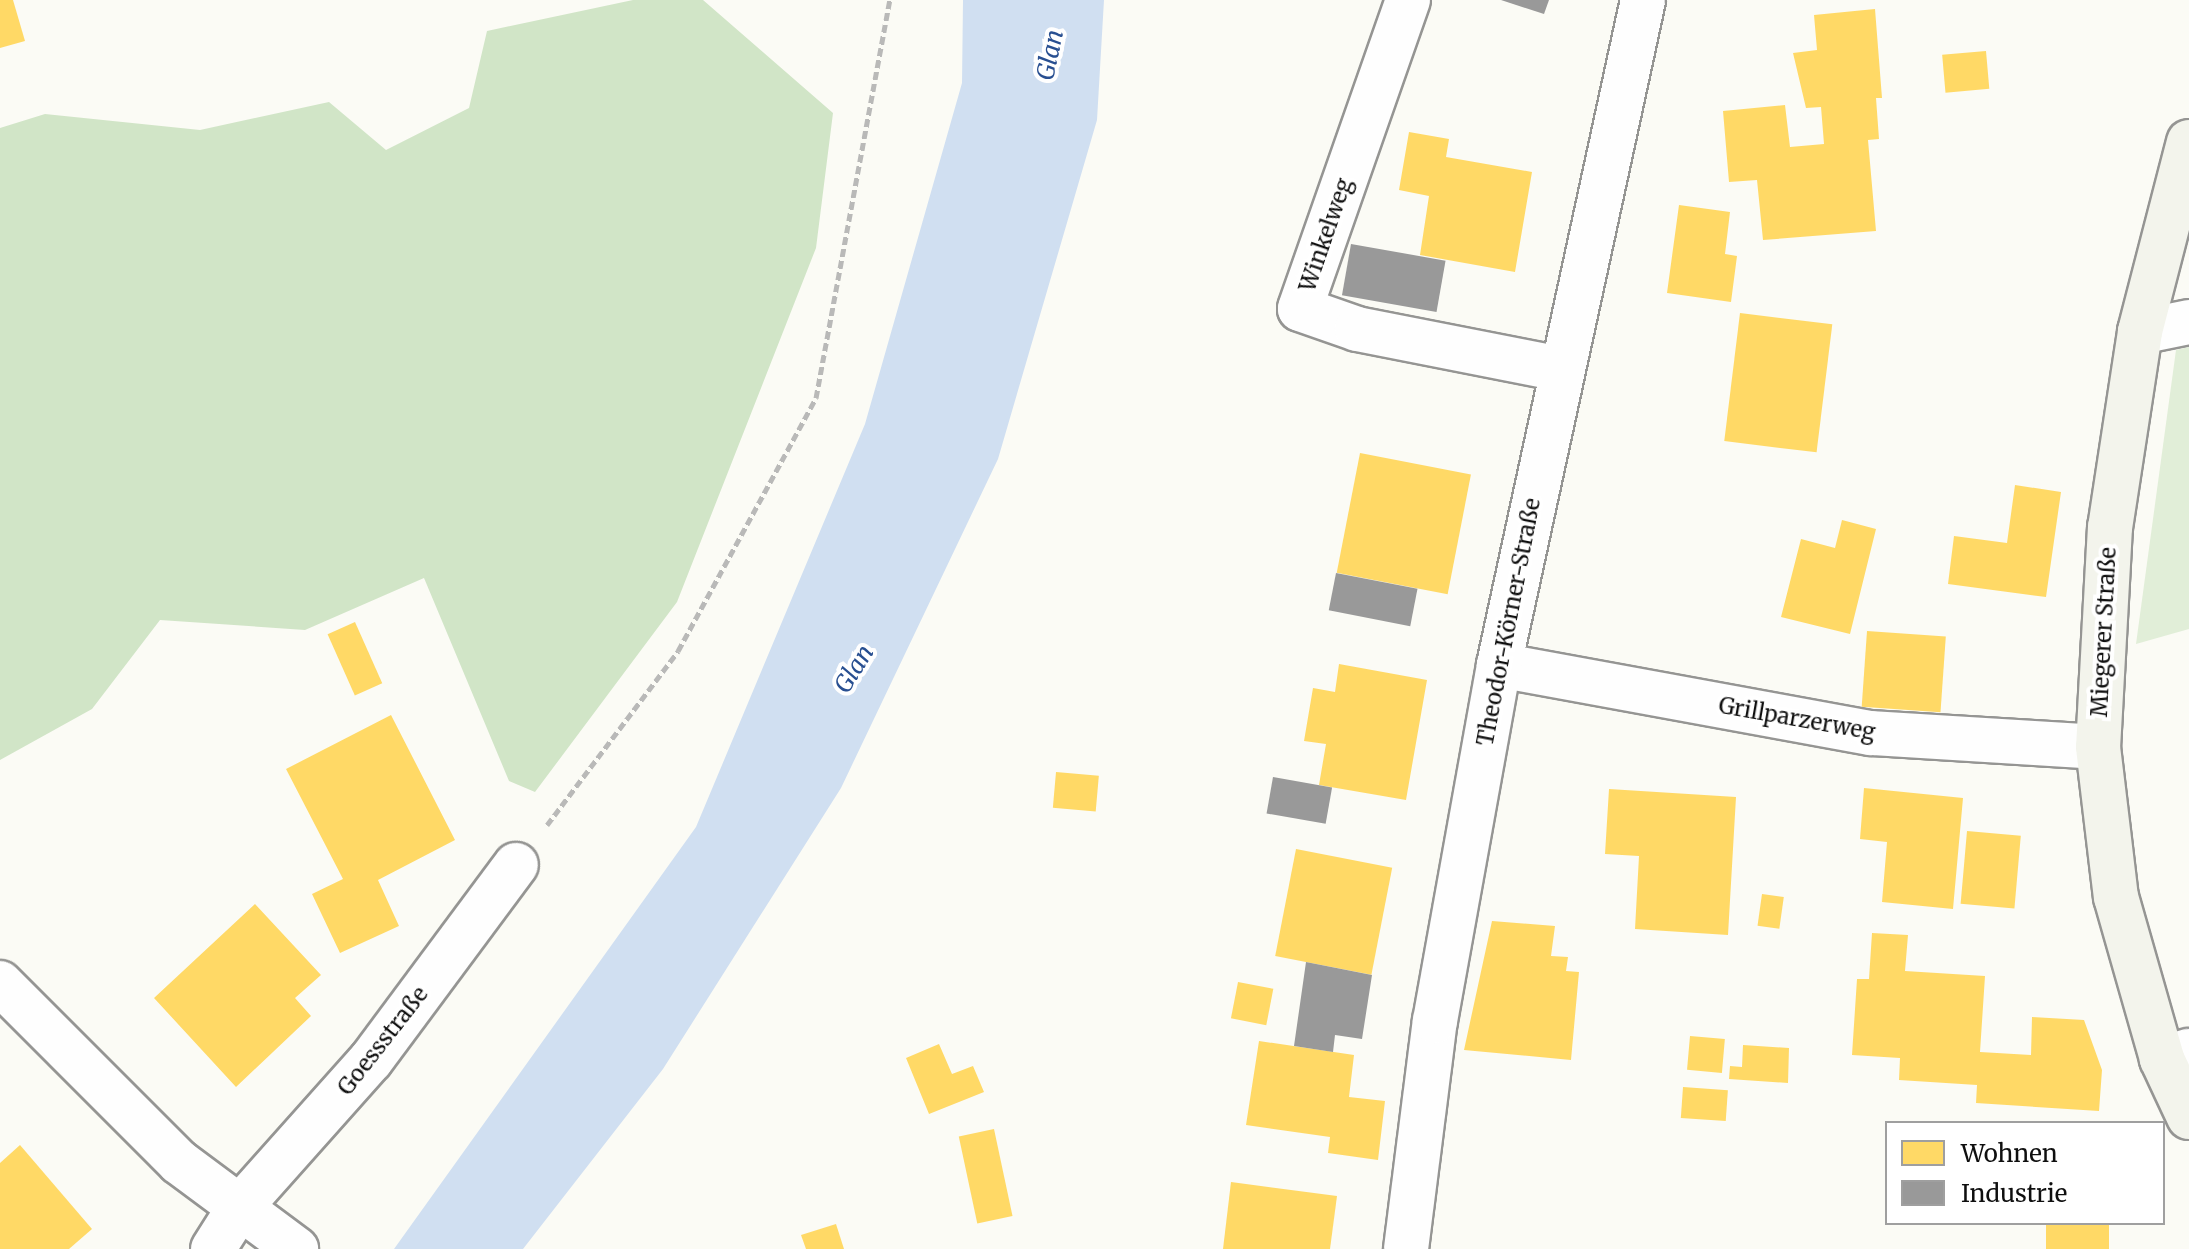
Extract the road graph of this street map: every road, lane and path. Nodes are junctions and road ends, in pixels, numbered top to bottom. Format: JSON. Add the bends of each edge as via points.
{"nodes":[{"id":1,"x":890,"y":0,"type":"edge"},
{"id":2,"x":1408,"y":0,"type":"edge"},
{"id":3,"x":1643,"y":0,"type":"edge"},
{"id":4,"x":2189,"y":142,"type":"edge"},
{"id":5,"x":2189,"y":322,"type":"edge"},
{"id":6,"x":2140,"y":332,"type":"junction"},
{"id":7,"x":1560,"y":369,"type":"junction"},
{"id":8,"x":1499,"y":665,"type":"junction"},
{"id":9,"x":2098,"y":747,"type":"junction"},
{"id":10,"x":516,"y":865,"type":"joint"},
{"id":11,"x":0,"y":983,"type":"edge"},
{"id":12,"x":2176,"y":1055,"type":"edge"},
{"id":13,"x":2189,"y":1117,"type":"edge"},
{"id":14,"x":239,"y":1208,"type":"junction"},
{"id":15,"x":213,"y":1249,"type":"edge"},
{"id":16,"x":296,"y":1249,"type":"edge"},
{"id":17,"x":1406,"y":1249,"type":"edge"}],
"edges":[{"from":1,"to":10,"type":"path","via":[[816,398],[678,651]]},
{"from":2,"to":7,"type":"street","name":"Winkelweg","via":[[1300,309],[1357,329]]},
{"from":3,"to":7,"type":"street","name":"Theodor-Körner-Straße"},
{"from":4,"to":6,"type":"main road","name":"Miegerer Straße"},
{"from":5,"to":6,"type":"street"},
{"from":6,"to":9,"type":"main road","name":"Miegerer Straße","via":[[2109,543]]},
{"from":7,"to":8,"type":"street","name":"Theodor-Körner-Straße"},
{"from":8,"to":9,"type":"street","name":"Grillparzerweg","via":[[1871,733]]},
{"from":8,"to":17,"type":"street","name":"Theodor-Körner-Straße","via":[[1435,1021]]},
{"from":9,"to":12,"type":"main road","name":"Miegerer Straße","via":[[2106,852]]},
{"from":10,"to":14,"type":"street","name":"Goessstraße","via":[[371,1060]]},
{"from":11,"to":14,"type":"street","via":[[111,1100]]},
{"from":12,"to":13,"type":"main road","name":"Miegerer Straße"},
{"from":14,"to":15,"type":"street","name":"Goessstraße"},
{"from":14,"to":16,"type":"street"}]}
